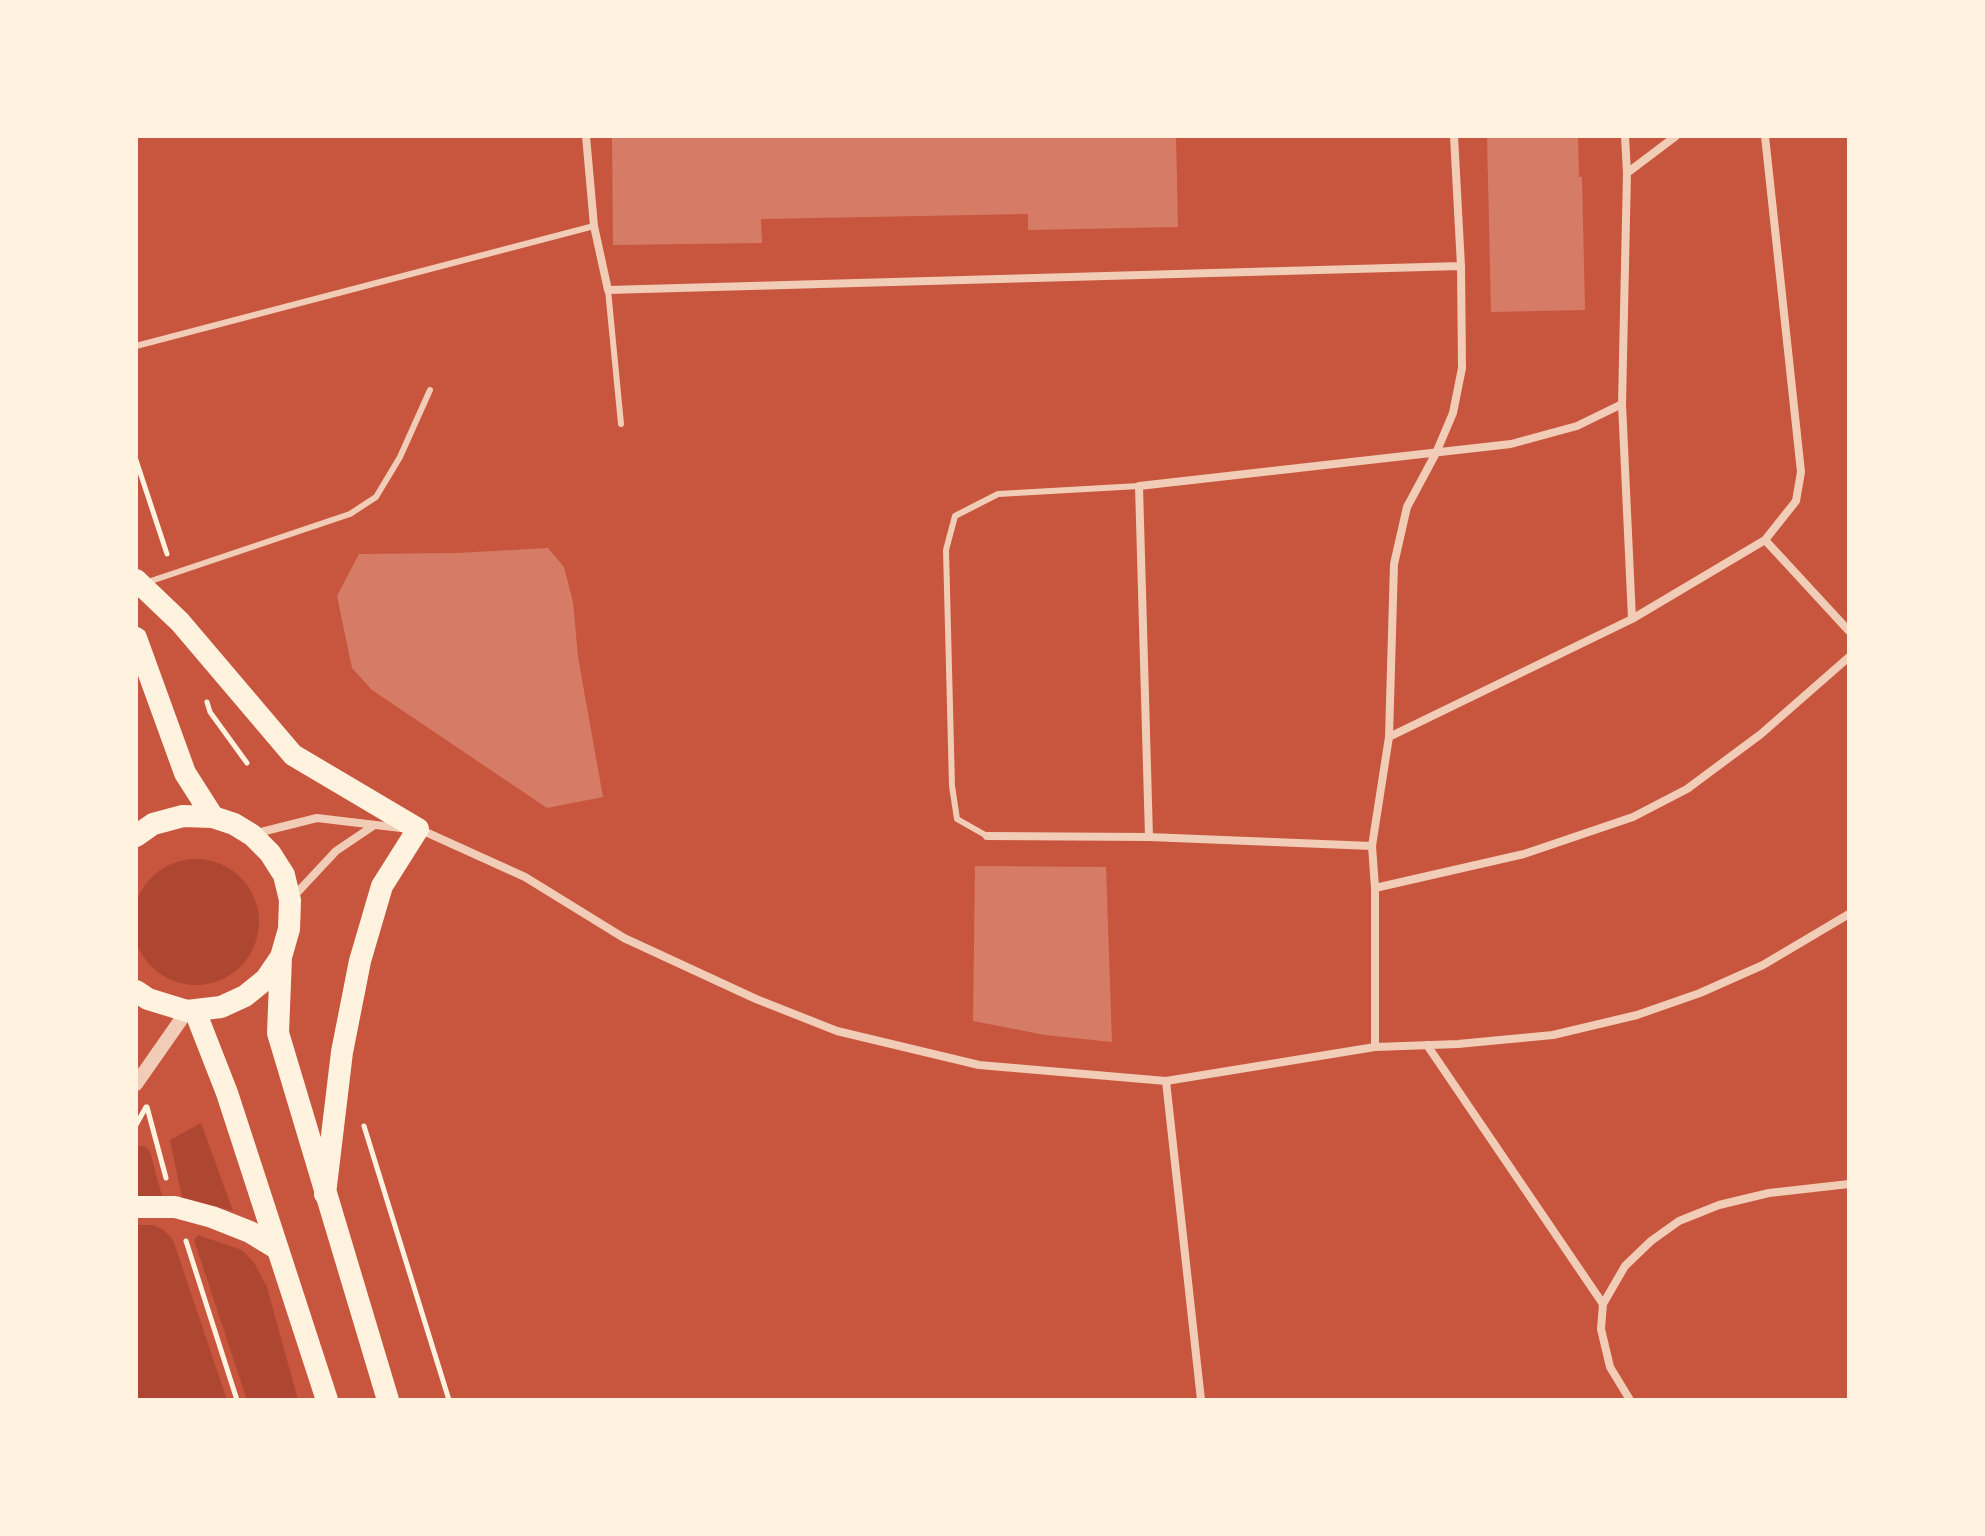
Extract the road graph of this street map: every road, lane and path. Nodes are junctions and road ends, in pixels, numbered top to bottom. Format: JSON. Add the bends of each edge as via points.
{"nodes":[{"id":1,"x":586,"y":136,"type":"edge"},
{"id":2,"x":1454,"y":136,"type":"edge"},
{"id":3,"x":1625,"y":136,"type":"edge"},
{"id":4,"x":1676,"y":136,"type":"edge"},
{"id":5,"x":1765,"y":136,"type":"edge"},
{"id":6,"x":1627,"y":173,"type":"junction"},
{"id":7,"x":594,"y":226,"type":"junction"},
{"id":8,"x":1461,"y":266,"type":"junction"},
{"id":9,"x":608,"y":290,"type":"junction"},
{"id":10,"x":136,"y":346,"type":"edge"},
{"id":11,"x":430,"y":390,"type":"dead end"},
{"id":12,"x":1622,"y":404,"type":"junction"},
{"id":13,"x":621,"y":424,"type":"dead end"},
{"id":14,"x":1436,"y":453,"type":"junction"},
{"id":15,"x":1139,"y":486,"type":"junction"},
{"id":16,"x":1765,"y":540,"type":"junction"},
{"id":17,"x":138,"y":583,"type":"edge"},
{"id":18,"x":1632,"y":619,"type":"junction"},
{"id":19,"x":1849,"y":631,"type":"edge"},
{"id":20,"x":136,"y":638,"type":"edge"},
{"id":21,"x":1849,"y":657,"type":"edge"},
{"id":22,"x":1389,"y":737,"type":"junction"},
{"id":23,"x":213,"y":817,"type":"junction"},
{"id":24,"x":373,"y":826,"type":"junction"},
{"id":25,"x":418,"y":829,"type":"junction"},
{"id":26,"x":252,"y":835,"type":"junction"},
{"id":27,"x":136,"y":836,"type":"edge"},
{"id":28,"x":987,"y":836,"type":"joint"},
{"id":29,"x":1149,"y":837,"type":"junction"},
{"id":30,"x":1372,"y":846,"type":"junction"},
{"id":31,"x":1375,"y":888,"type":"junction"},
{"id":32,"x":290,"y":900,"type":"junction"},
{"id":33,"x":1849,"y":914,"type":"edge"},
{"id":34,"x":281,"y":957,"type":"junction"},
{"id":35,"x":136,"y":991,"type":"edge"},
{"id":36,"x":191,"y":1011,"type":"junction"},
{"id":37,"x":1427,"y":1045,"type":"junction"},
{"id":38,"x":1375,"y":1047,"type":"junction"},
{"id":39,"x":1166,"y":1081,"type":"junction"},
{"id":40,"x":136,"y":1084,"type":"edge"},
{"id":41,"x":147,"y":1107,"type":"dead end"},
{"id":42,"x":360,"y":1113,"type":"dead end"},
{"id":43,"x":136,"y":1125,"type":"edge"},
{"id":44,"x":1849,"y":1184,"type":"edge"},
{"id":45,"x":325,"y":1194,"type":"junction"},
{"id":46,"x":136,"y":1207,"type":"edge"},
{"id":47,"x":278,"y":1249,"type":"junction"},
{"id":48,"x":1603,"y":1304,"type":"junction"},
{"id":49,"x":327,"y":1400,"type":"edge"},
{"id":50,"x":388,"y":1400,"type":"edge"},
{"id":51,"x":449,"y":1400,"type":"edge"},
{"id":52,"x":1201,"y":1400,"type":"edge"},
{"id":53,"x":1630,"y":1400,"type":"edge"}],
"edges":[{"from":1,"to":7,"type":"street"},
{"from":2,"to":8,"type":"street"},
{"from":3,"to":6,"type":"street"},
{"from":4,"to":6,"type":"street"},
{"from":5,"to":16,"type":"street","via":[[1801,472],[1796,501]]},
{"from":6,"to":12,"type":"street"},
{"from":7,"to":9,"type":"street"},
{"from":7,"to":10,"type":"lane"},
{"from":8,"to":9,"type":"street"},
{"from":8,"to":14,"type":"street","via":[[1462,368],[1453,413]]},
{"from":9,"to":13,"type":"lane"},
{"from":11,"to":17,"type":"lane","via":[[400,457],[376,497],[363,506]]},
{"from":12,"to":14,"type":"street","via":[[1577,426],[1511,444]]},
{"from":12,"to":18,"type":"street"},
{"from":14,"to":15,"type":"street"},
{"from":14,"to":22,"type":"street","via":[[1407,507],[1394,564]]},
{"from":15,"to":28,"type":"lane","via":[[998,494],[955,516],[946,550],[952,786],[957,819]]},
{"from":15,"to":29,"type":"street"},
{"from":16,"to":18,"type":"street"},
{"from":16,"to":19,"type":"street"},
{"from":17,"to":25,"type":"highway","via":[[180,622],[293,755]]},
{"from":18,"to":22,"type":"street"},
{"from":20,"to":23,"type":"highway","via":[[185,773]]},
{"from":21,"to":31,"type":"street","via":[[1761,734],[1687,789],[1633,817],[1524,854]]},
{"from":22,"to":30,"type":"street"},
{"from":23,"to":26,"type":"highway"},
{"from":23,"to":27,"type":"highway","via":[[183,816],[153,824]]},
{"from":24,"to":25,"type":"street"},
{"from":24,"to":26,"type":"street","via":[[317,818]]},
{"from":24,"to":32,"type":"street","via":[[336,851]]},
{"from":25,"to":39,"type":"street","via":[[525,877],[638,945],[837,1031],[979,1065]]},
{"from":25,"to":45,"type":"highway","via":[[382,886],[356,976]]},
{"from":26,"to":32,"type":"highway","via":[[284,875]]},
{"from":28,"to":29,"type":"street"},
{"from":29,"to":30,"type":"street"},
{"from":30,"to":31,"type":"street"},
{"from":31,"to":38,"type":"street"},
{"from":32,"to":34,"type":"highway"},
{"from":33,"to":37,"type":"street","via":[[1763,965],[1637,1015],[1553,1035]]},
{"from":34,"to":36,"type":"highway","via":[[245,996],[221,1007]]},
{"from":34,"to":45,"type":"highway","via":[[278,1033]]},
{"from":35,"to":36,"type":"highway"},
{"from":36,"to":40,"type":"street"},
{"from":36,"to":47,"type":"highway","via":[[227,1093]]},
{"from":37,"to":38,"type":"street"},
{"from":37,"to":48,"type":"street"},
{"from":38,"to":39,"type":"street"},
{"from":39,"to":52,"type":"street"},
{"from":41,"to":43,"type":"path"},
{"from":42,"to":51,"type":"path"},
{"from":44,"to":48,"type":"street","via":[[1769,1193],[1679,1221],[1625,1266]]},
{"from":45,"to":50,"type":"highway"},
{"from":46,"to":47,"type":"highway","via":[[175,1207],[212,1217]]},
{"from":47,"to":49,"type":"highway"},
{"from":48,"to":53,"type":"street","via":[[1601,1329],[1610,1367]]}]}
